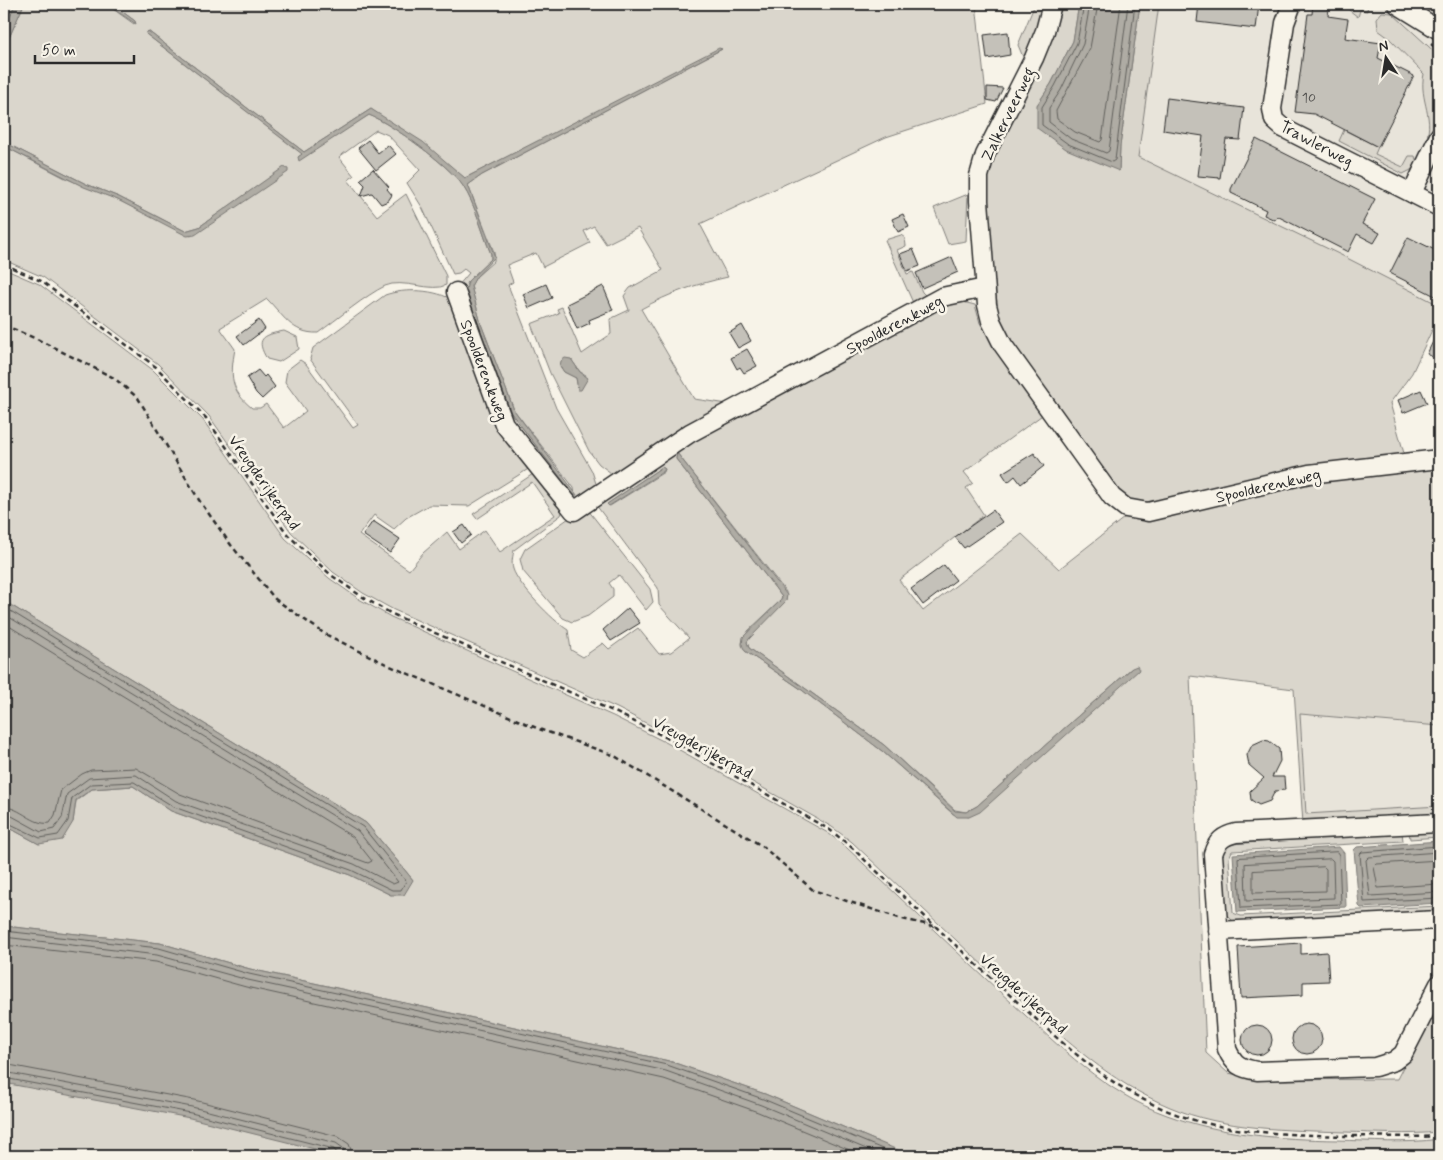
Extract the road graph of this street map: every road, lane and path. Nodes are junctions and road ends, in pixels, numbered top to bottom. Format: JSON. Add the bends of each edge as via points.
{"nodes":[{"id":1,"x":1052,"y":4,"type":"edge"},
{"id":2,"x":1292,"y":4,"type":"edge"},
{"id":3,"x":1397,"y":4,"type":"edge"},
{"id":4,"x":1439,"y":30,"type":"edge"},
{"id":5,"x":1439,"y":136,"type":"edge"},
{"id":6,"x":1412,"y":193,"type":"junction"},
{"id":7,"x":1439,"y":207,"type":"edge"},
{"id":8,"x":4,"y":264,"type":"edge"},
{"id":9,"x":985,"y":288,"type":"junction"},
{"id":10,"x":456,"y":292,"type":"dead end"},
{"id":11,"x":4,"y":325,"type":"edge"},
{"id":12,"x":1439,"y":460,"type":"edge"},
{"id":13,"x":1439,"y":822,"type":"edge"},
{"id":14,"x":1439,"y":920,"type":"edge"},
{"id":15,"x":936,"y":926,"type":"junction"},
{"id":16,"x":1218,"y":931,"type":"junction"},
{"id":17,"x":1439,"y":984,"type":"edge"},
{"id":18,"x":1439,"y":1136,"type":"edge"}],
"edges":[{"from":1,"to":9,"type":"street","name":"Zalkerveerweg","via":[[1034,58],[985,155],[979,176]]},
{"from":2,"to":6,"type":"street","name":"Trawlerweg","via":[[1284,23],[1272,109],[1274,120],[1283,128]]},
{"from":3,"to":4,"type":"street"},
{"from":5,"to":6,"type":"street"},
{"from":6,"to":7,"type":"street"},
{"from":8,"to":15,"type":"path","name":"Vreugderijkerpad","via":[[41,280],[156,367],[183,392],[227,446],[288,535],[331,575],[392,614],[669,739],[830,830]]},
{"from":9,"to":10,"type":"street","name":"Spoolderenkweg","via":[[942,296],[707,424],[632,470],[574,511],[504,424]]},
{"from":9,"to":12,"type":"street","name":"Spoolderenkweg","via":[[991,320],[1003,345],[1112,497],[1126,508],[1148,512],[1309,474]]},
{"from":11,"to":15,"type":"path","via":[[114,378],[138,398],[199,500],[231,545],[275,599],[325,634],[390,666],[539,730],[612,755],[762,846],[813,890],[902,920]]},
{"from":13,"to":16,"type":"street","via":[[1226,836],[1216,844],[1213,854]]},
{"from":14,"to":16,"type":"street"},
{"from":15,"to":18,"type":"path","name":"Vreugderijkerpad","via":[[1085,1064],[1167,1111],[1266,1133]]},
{"from":16,"to":17,"type":"street","via":[[1227,1049],[1233,1062],[1242,1068],[1257,1071],[1375,1067],[1394,1061],[1404,1054]]}]}
